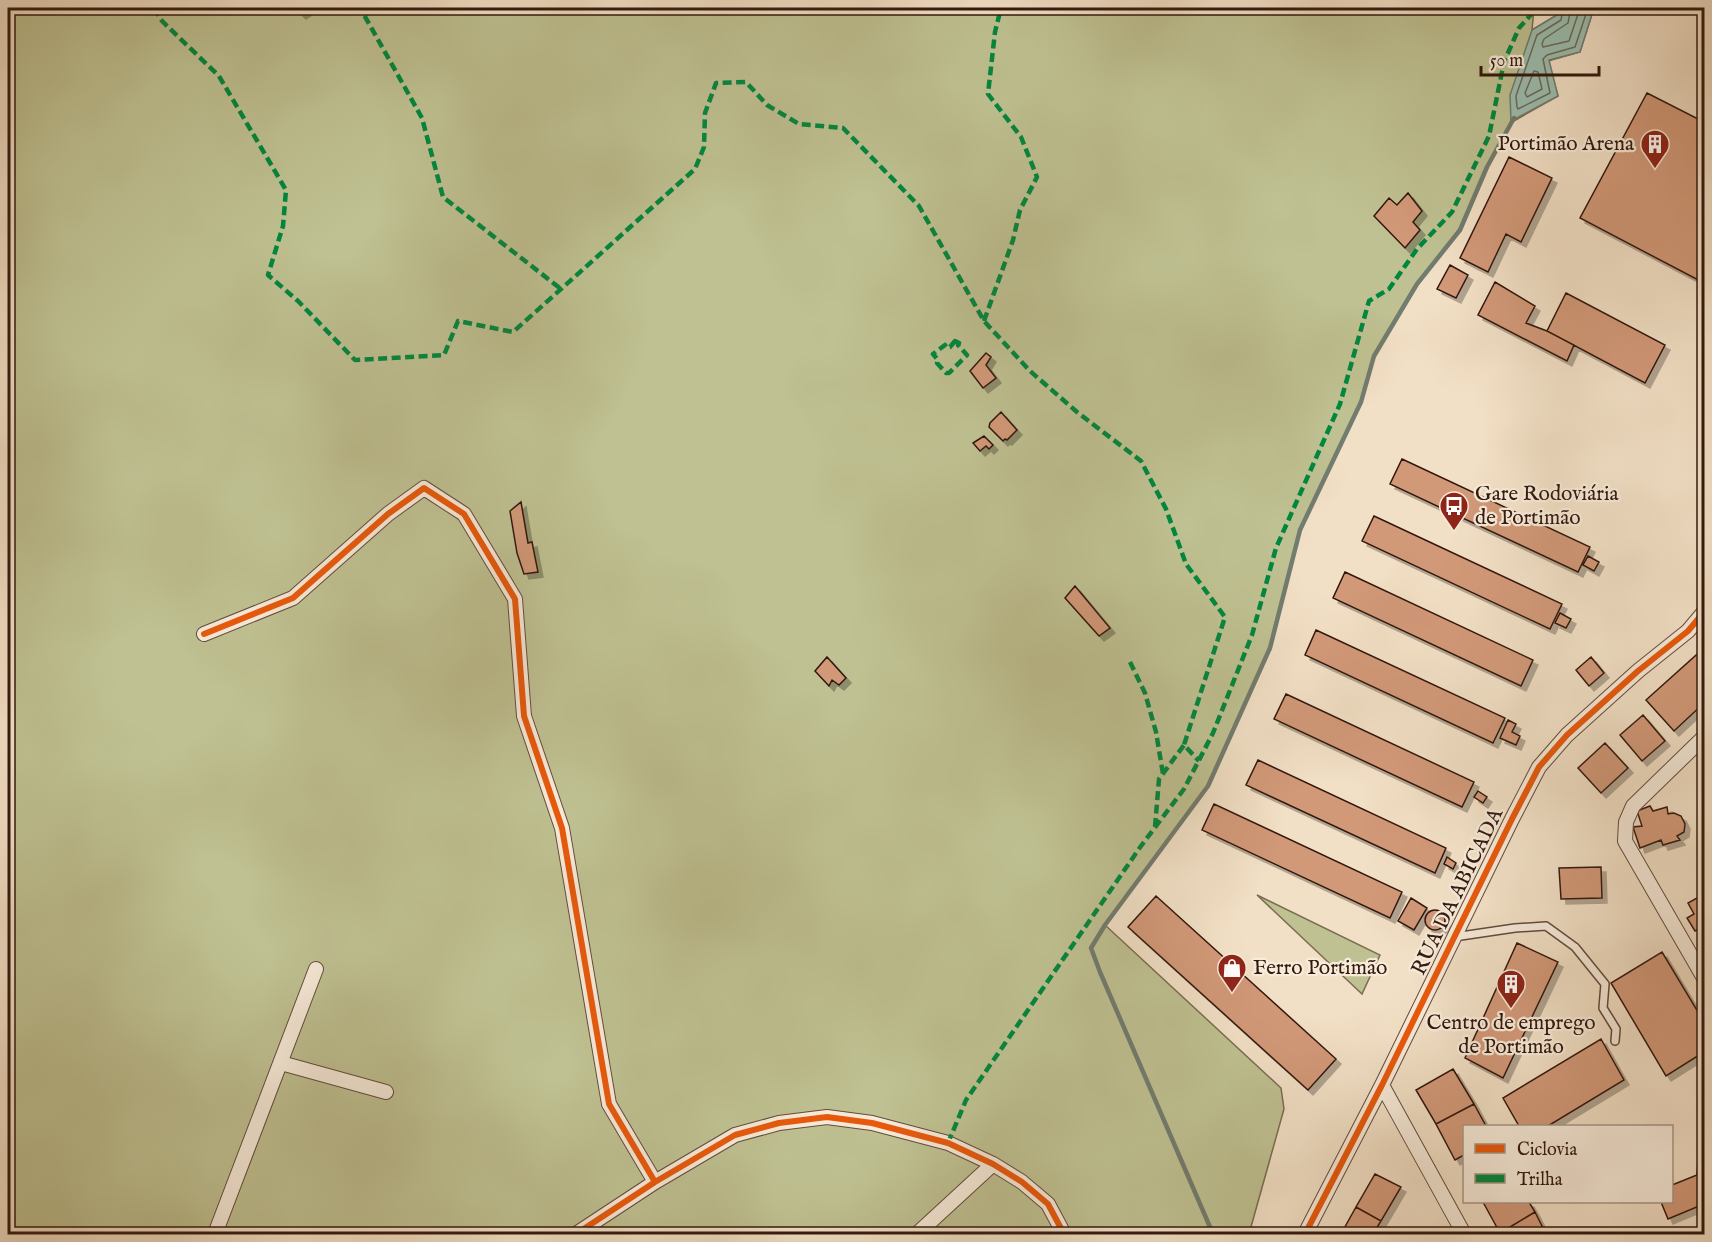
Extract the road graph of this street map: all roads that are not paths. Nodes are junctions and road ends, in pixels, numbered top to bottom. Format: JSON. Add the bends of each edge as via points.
{"nodes":[{"id":1,"x":1704,"y":612,"type":"edge"},
{"id":2,"x":1704,"y":619,"type":"edge"},
{"id":3,"x":1688,"y":632,"type":"junction"},
{"id":4,"x":204,"y":634,"type":"dead end"},
{"id":5,"x":1704,"y":737,"type":"edge"},
{"id":6,"x":1454,"y":937,"type":"junction"},
{"id":7,"x":316,"y":969,"type":"dead end"},
{"id":8,"x":1704,"y":978,"type":"edge"},
{"id":9,"x":1615,"y":1041,"type":"dead end"},
{"id":10,"x":281,"y":1063,"type":"junction"},
{"id":11,"x":1382,"y":1085,"type":"junction"},
{"id":12,"x":386,"y":1092,"type":"dead end"},
{"id":13,"x":993,"y":1164,"type":"junction"},
{"id":14,"x":655,"y":1182,"type":"junction"},
{"id":15,"x":215,"y":1234,"type":"edge"},
{"id":16,"x":576,"y":1234,"type":"edge"},
{"id":17,"x":917,"y":1234,"type":"edge"},
{"id":18,"x":1064,"y":1234,"type":"edge"},
{"id":19,"x":1305,"y":1234,"type":"edge"},
{"id":20,"x":1464,"y":1234,"type":"edge"}],
"edges":[{"from":1,"to":3,"type":"street","name":"RUA DA ABICADA"},
{"from":2,"to":3,"type":"street"},
{"from":3,"to":6,"type":"street","name":"RUA DA ABICADA","via":[[1567,735],[1539,767]]},
{"from":4,"to":14,"type":"street","via":[[293,598],[388,514],[424,488],[464,514],[515,599],[524,716],[562,828],[609,1104]]},
{"from":5,"to":8,"type":"street","via":[[1633,806],[1626,822],[1625,842]]},
{"from":6,"to":9,"type":"lane","via":[[1546,926],[1575,947],[1605,984],[1603,1008],[1616,1029]]},
{"from":6,"to":11,"type":"street","name":"RUA DA ABICADA"},
{"from":7,"to":10,"type":"street"},
{"from":10,"to":12,"type":"street"},
{"from":10,"to":15,"type":"street"},
{"from":11,"to":19,"type":"street","name":"RUA DA ABICADA"},
{"from":11,"to":20,"type":"street"},
{"from":13,"to":14,"type":"street","via":[[948,1143],[872,1123],[827,1117],[778,1123],[735,1135]]},
{"from":13,"to":17,"type":"street"},
{"from":13,"to":18,"type":"street","via":[[1048,1204]]},
{"from":14,"to":16,"type":"street"}]}
